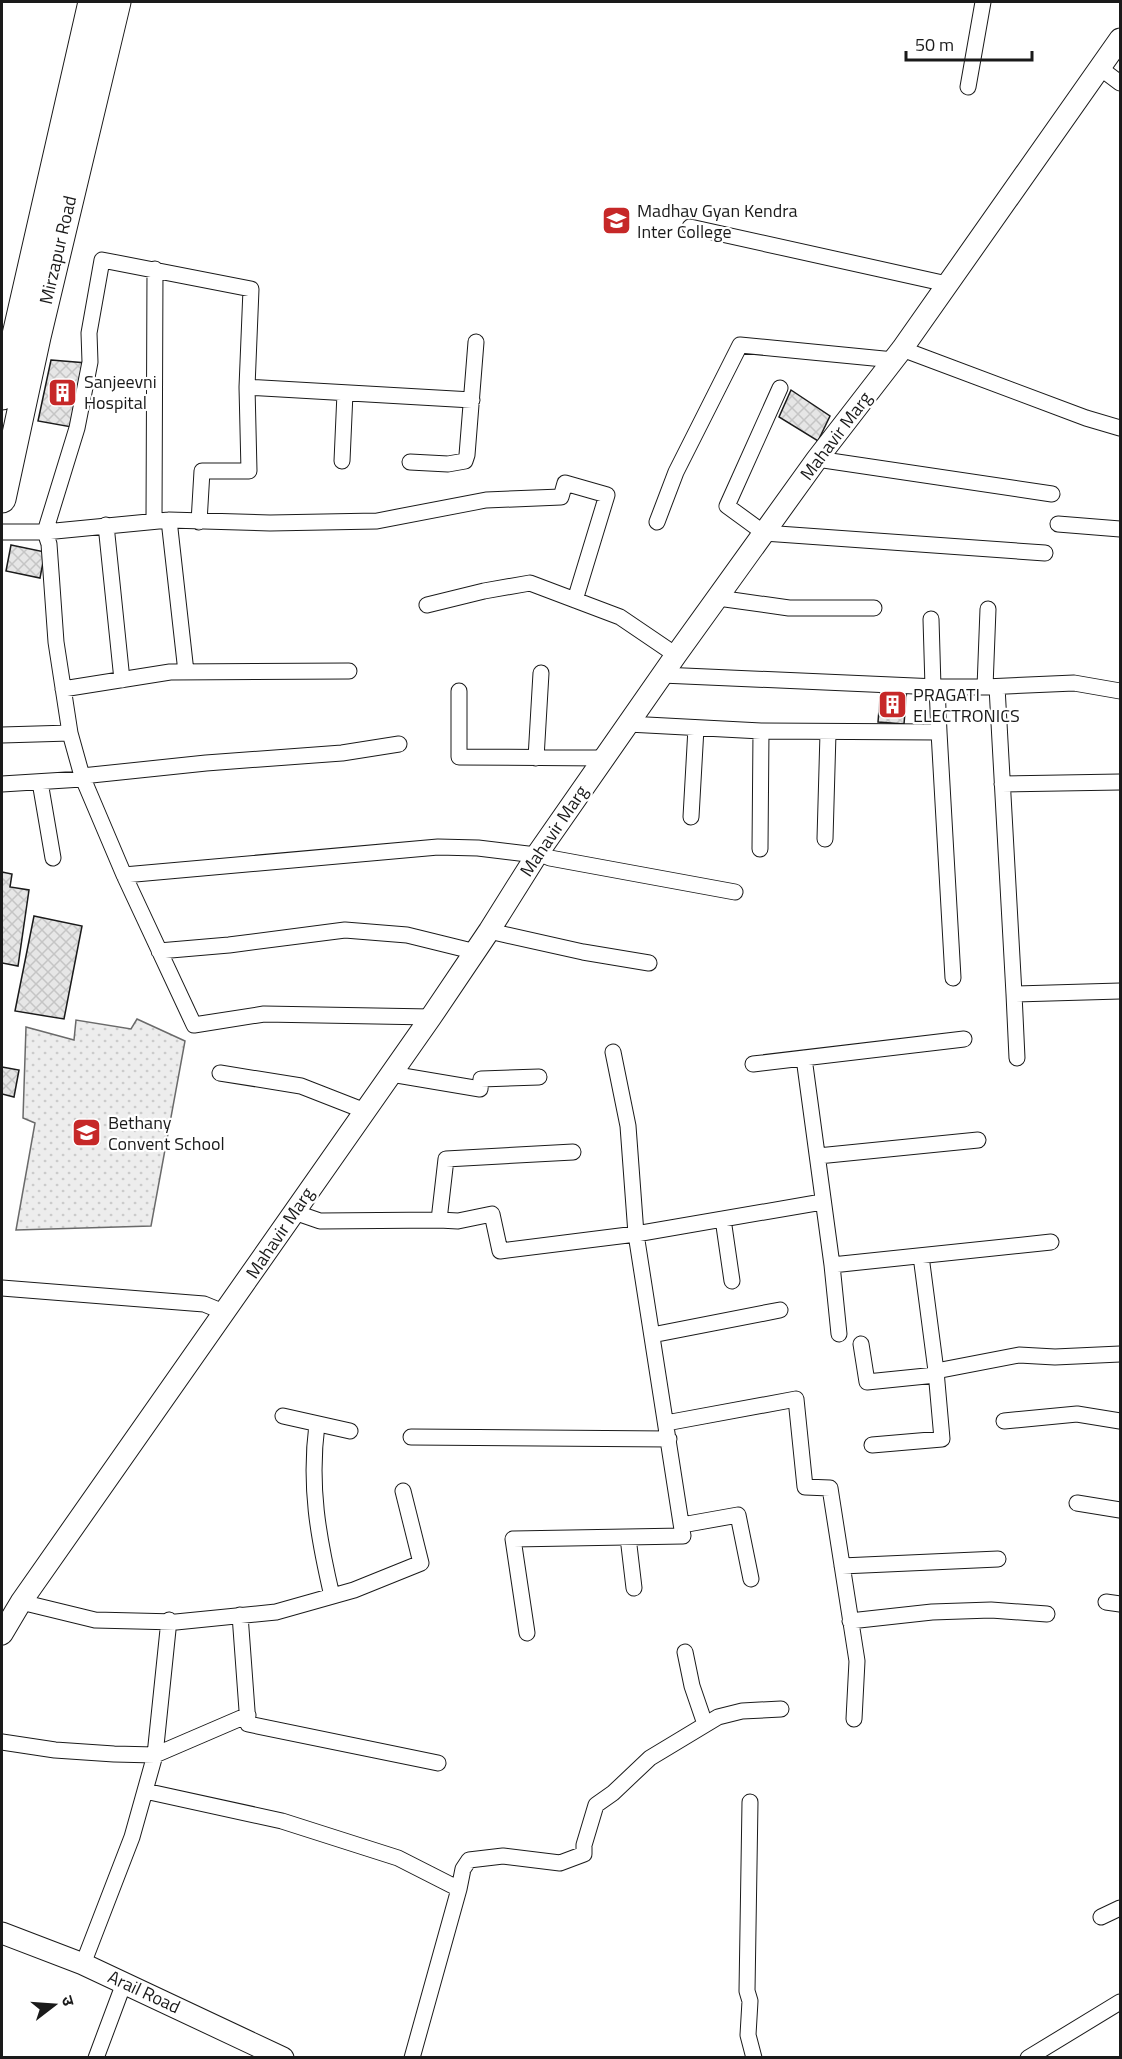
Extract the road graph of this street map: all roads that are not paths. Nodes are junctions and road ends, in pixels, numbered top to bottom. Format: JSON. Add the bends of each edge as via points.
{"nodes":[{"id":1,"x":92,"y":2,"type":"edge"},
{"id":2,"x":117,"y":2,"type":"edge"},
{"id":3,"x":983,"y":2,"type":"edge"},
{"id":4,"x":1120,"y":39,"type":"edge"},
{"id":5,"x":1100,"y":68,"type":"junction"},
{"id":6,"x":1120,"y":83,"type":"edge"},
{"id":7,"x":968,"y":87,"type":"dead end"},
{"id":8,"x":690,"y":227,"type":"dead end"},
{"id":9,"x":155,"y":269,"type":"junction"},
{"id":10,"x":947,"y":284,"type":"junction"},
{"id":11,"x":476,"y":342,"type":"dead end"},
{"id":12,"x":898,"y":355,"type":"junction"},
{"id":13,"x":246,"y":387,"type":"junction"},
{"id":14,"x":780,"y":388,"type":"dead end"},
{"id":15,"x":345,"y":393,"type":"junction"},
{"id":16,"x":2,"y":396,"type":"edge"},
{"id":17,"x":472,"y":399,"type":"junction"},
{"id":18,"x":1120,"y":428,"type":"edge"},
{"id":19,"x":817,"y":459,"type":"junction"},
{"id":20,"x":342,"y":461,"type":"dead end"},
{"id":21,"x":410,"y":462,"type":"dead end"},
{"id":22,"x":1052,"y":494,"type":"dead end"},
{"id":23,"x":2,"y":500,"type":"edge"},
{"id":24,"x":161,"y":521,"type":"junction"},
{"id":25,"x":199,"y":522,"type":"junction"},
{"id":26,"x":657,"y":522,"type":"dead end"},
{"id":27,"x":1058,"y":524,"type":"dead end"},
{"id":28,"x":106,"y":525,"type":"junction"},
{"id":29,"x":1120,"y":529,"type":"edge"},
{"id":30,"x":2,"y":532,"type":"edge"},
{"id":31,"x":45,"y":532,"type":"junction"},
{"id":32,"x":765,"y":533,"type":"junction"},
{"id":33,"x":1045,"y":553,"type":"dead end"},
{"id":34,"x":718,"y":597,"type":"junction"},
{"id":35,"x":575,"y":600,"type":"junction"},
{"id":36,"x":427,"y":605,"type":"dead end"},
{"id":37,"x":874,"y":608,"type":"dead end"},
{"id":38,"x":988,"y":609,"type":"dead end"},
{"id":39,"x":931,"y":619,"type":"dead end"},
{"id":40,"x":676,"y":655,"type":"junction"},
{"id":41,"x":349,"y":671,"type":"dead end"},
{"id":42,"x":186,"y":672,"type":"junction"},
{"id":43,"x":541,"y":673,"type":"dead end"},
{"id":44,"x":662,"y":675,"type":"junction"},
{"id":45,"x":122,"y":680,"type":"junction"},
{"id":46,"x":935,"y":687,"type":"junction"},
{"id":47,"x":991,"y":687,"type":"junction"},
{"id":48,"x":63,"y":689,"type":"junction"},
{"id":49,"x":1120,"y":691,"type":"edge"},
{"id":50,"x":459,"y":692,"type":"dead end"},
{"id":51,"x":628,"y":724,"type":"junction"},
{"id":52,"x":696,"y":728,"type":"junction"},
{"id":53,"x":760,"y":731,"type":"junction"},
{"id":54,"x":939,"y":732,"type":"junction"},
{"id":55,"x":828,"y":733,"type":"junction"},
{"id":56,"x":70,"y":734,"type":"junction"},
{"id":57,"x":2,"y":735,"type":"edge"},
{"id":58,"x":399,"y":744,"type":"dead end"},
{"id":59,"x":536,"y":758,"type":"junction"},
{"id":60,"x":604,"y":758,"type":"junction"},
{"id":61,"x":82,"y":777,"type":"junction"},
{"id":62,"x":40,"y":782,"type":"junction"},
{"id":63,"x":1120,"y":782,"type":"edge"},
{"id":64,"x":2,"y":784,"type":"edge"},
{"id":65,"x":1002,"y":784,"type":"junction"},
{"id":66,"x":692,"y":818,"type":"dead end"},
{"id":67,"x":825,"y":839,"type":"dead end"},
{"id":68,"x":760,"y":849,"type":"dead end"},
{"id":69,"x":537,"y":854,"type":"junction"},
{"id":70,"x":53,"y":858,"type":"dead end"},
{"id":71,"x":124,"y":875,"type":"junction"},
{"id":72,"x":735,"y":892,"type":"dead end"},
{"id":73,"x":489,"y":932,"type":"junction"},
{"id":74,"x":159,"y":951,"type":"junction"},
{"id":75,"x":476,"y":951,"type":"junction"},
{"id":76,"x":649,"y":963,"type":"dead end"},
{"id":77,"x":953,"y":978,"type":"dead end"},
{"id":78,"x":1120,"y":991,"type":"edge"},
{"id":79,"x":1014,"y":994,"type":"junction"},
{"id":80,"x":432,"y":1017,"type":"junction"},
{"id":81,"x":964,"y":1039,"type":"dead end"},
{"id":82,"x":614,"y":1052,"type":"dead end"},
{"id":83,"x":804,"y":1058,"type":"junction"},
{"id":84,"x":1017,"y":1058,"type":"dead end"},
{"id":85,"x":753,"y":1064,"type":"dead end"},
{"id":86,"x":220,"y":1073,"type":"dead end"},
{"id":87,"x":391,"y":1074,"type":"junction"},
{"id":88,"x":539,"y":1077,"type":"dead end"},
{"id":89,"x":365,"y":1111,"type":"junction"},
{"id":90,"x":978,"y":1140,"type":"dead end"},
{"id":91,"x":573,"y":1152,"type":"dead end"},
{"id":92,"x":818,"y":1156,"type":"junction"},
{"id":93,"x":822,"y":1202,"type":"junction"},
{"id":94,"x":294,"y":1212,"type":"junction"},
{"id":95,"x":723,"y":1219,"type":"junction"},
{"id":96,"x":439,"y":1220,"type":"junction"},
{"id":97,"x":636,"y":1234,"type":"junction"},
{"id":98,"x":1051,"y":1242,"type":"dead end"},
{"id":99,"x":921,"y":1256,"type":"junction"},
{"id":100,"x":832,"y":1265,"type":"junction"},
{"id":101,"x":732,"y":1281,"type":"dead end"},
{"id":102,"x":2,"y":1288,"type":"edge"},
{"id":103,"x":780,"y":1310,"type":"dead end"},
{"id":104,"x":226,"y":1313,"type":"junction"},
{"id":105,"x":839,"y":1334,"type":"dead end"},
{"id":106,"x":652,"y":1335,"type":"junction"},
{"id":107,"x":861,"y":1344,"type":"dead end"},
{"id":108,"x":1120,"y":1354,"type":"edge"},
{"id":109,"x":936,"y":1373,"type":"junction"},
{"id":110,"x":283,"y":1416,"type":"dead end"},
{"id":111,"x":1004,"y":1421,"type":"dead end"},
{"id":112,"x":1120,"y":1421,"type":"edge"},
{"id":113,"x":666,"y":1423,"type":"junction"},
{"id":114,"x":316,"y":1424,"type":"junction"},
{"id":115,"x":351,"y":1431,"type":"dead end"},
{"id":116,"x":411,"y":1437,"type":"dead end"},
{"id":117,"x":669,"y":1439,"type":"junction"},
{"id":118,"x":872,"y":1445,"type":"dead end"},
{"id":119,"x":403,"y":1491,"type":"dead end"},
{"id":120,"x":1077,"y":1503,"type":"dead end"},
{"id":121,"x":1120,"y":1510,"type":"edge"},
{"id":122,"x":681,"y":1525,"type":"junction"},
{"id":123,"x":628,"y":1537,"type":"junction"},
{"id":124,"x":998,"y":1559,"type":"dead end"},
{"id":125,"x":842,"y":1566,"type":"junction"},
{"id":126,"x":751,"y":1580,"type":"dead end"},
{"id":127,"x":634,"y":1588,"type":"dead end"},
{"id":128,"x":332,"y":1596,"type":"junction"},
{"id":129,"x":21,"y":1602,"type":"junction"},
{"id":130,"x":1047,"y":1614,"type":"dead end"},
{"id":131,"x":240,"y":1615,"type":"junction"},
{"id":132,"x":169,"y":1620,"type":"junction"},
{"id":133,"x":850,"y":1621,"type":"junction"},
{"id":134,"x":527,"y":1633,"type":"dead end"},
{"id":135,"x":2,"y":1634,"type":"edge"},
{"id":136,"x":685,"y":1652,"type":"dead end"},
{"id":137,"x":781,"y":1708,"type":"dead end"},
{"id":138,"x":248,"y":1715,"type":"junction"},
{"id":139,"x":854,"y":1719,"type":"dead end"},
{"id":140,"x":705,"y":1724,"type":"junction"},
{"id":141,"x":2,"y":1742,"type":"edge"},
{"id":142,"x":155,"y":1755,"type":"junction"},
{"id":143,"x":438,"y":1763,"type":"dead end"},
{"id":144,"x":146,"y":1791,"type":"junction"},
{"id":145,"x":750,"y":1802,"type":"dead end"},
{"id":146,"x":459,"y":1889,"type":"junction"},
{"id":147,"x":1120,"y":1908,"type":"edge"},
{"id":148,"x":1101,"y":1917,"type":"dead end"},
{"id":149,"x":2,"y":1933,"type":"edge"},
{"id":150,"x":83,"y":1964,"type":"junction"},
{"id":151,"x":124,"y":1983,"type":"junction"},
{"id":152,"x":1120,"y":2002,"type":"edge"},
{"id":153,"x":96,"y":2058,"type":"edge"},
{"id":154,"x":284,"y":2058,"type":"edge"},
{"id":155,"x":412,"y":2058,"type":"edge"},
{"id":156,"x":754,"y":2058,"type":"edge"},
{"id":157,"x":1028,"y":2058,"type":"edge"}],
"edges":[{"from":1,"to":16,"type":"highway","name":"Mirzapur Road"},
{"from":2,"to":23,"type":"highway","name":"Mirzapur Road"},
{"from":3,"to":7,"type":"street"},
{"from":4,"to":5,"type":"street","name":"Mahavir Marg"},
{"from":5,"to":6,"type":"street"},
{"from":5,"to":10,"type":"street","name":"Mahavir Marg"},
{"from":8,"to":10,"type":"street"},
{"from":9,"to":13,"type":"street","via":[[251,289]]},
{"from":9,"to":24,"type":"street"},
{"from":9,"to":31,"type":"street","via":[[102,260],[89,333],[90,363],[77,428]]},
{"from":10,"to":12,"type":"street","name":"Mahavir Marg"},
{"from":11,"to":17,"type":"street"},
{"from":12,"to":18,"type":"street"},
{"from":12,"to":19,"type":"street","name":"Mahavir Marg"},
{"from":12,"to":26,"type":"street","via":[[740,345],[676,472]]},
{"from":13,"to":15,"type":"street"},
{"from":13,"to":25,"type":"street","via":[[249,471],[202,471]]},
{"from":14,"to":32,"type":"street","via":[[727,506]]},
{"from":15,"to":17,"type":"street"},
{"from":15,"to":20,"type":"street"},
{"from":17,"to":21,"type":"street","via":[[465,461]]},
{"from":19,"to":22,"type":"street"},
{"from":19,"to":32,"type":"street","name":"Mahavir Marg"},
{"from":24,"to":25,"type":"street"},
{"from":24,"to":28,"type":"street"},
{"from":24,"to":42,"type":"street"},
{"from":25,"to":35,"type":"street","via":[[377,521],[486,500],[561,497],[565,483],[607,495]]},
{"from":27,"to":29,"type":"street"},
{"from":28,"to":31,"type":"street"},
{"from":28,"to":45,"type":"street"},
{"from":30,"to":31,"type":"street"},
{"from":31,"to":48,"type":"street"},
{"from":32,"to":33,"type":"street"},
{"from":32,"to":34,"type":"street","name":"Mahavir Marg"},
{"from":34,"to":37,"type":"street","via":[[789,608]]},
{"from":34,"to":40,"type":"street","name":"Mahavir Marg"},
{"from":35,"to":36,"type":"street","via":[[530,584]]},
{"from":35,"to":40,"type":"street","via":[[620,617]]},
{"from":38,"to":47,"type":"street"},
{"from":39,"to":46,"type":"street"},
{"from":40,"to":44,"type":"street","name":"Mahavir Marg"},
{"from":41,"to":42,"type":"street"},
{"from":42,"to":45,"type":"street"},
{"from":43,"to":59,"type":"street"},
{"from":44,"to":46,"type":"street"},
{"from":44,"to":51,"type":"street","name":"Mahavir Marg"},
{"from":45,"to":48,"type":"street"},
{"from":46,"to":47,"type":"street"},
{"from":46,"to":54,"type":"street"},
{"from":47,"to":49,"type":"street","via":[[1074,683]]},
{"from":47,"to":65,"type":"street"},
{"from":48,"to":56,"type":"street"},
{"from":50,"to":59,"type":"street","via":[[459,757]]},
{"from":51,"to":52,"type":"street"},
{"from":51,"to":60,"type":"street","name":"Mahavir Marg"},
{"from":52,"to":53,"type":"street"},
{"from":52,"to":66,"type":"street"},
{"from":53,"to":55,"type":"street"},
{"from":53,"to":68,"type":"street"},
{"from":54,"to":55,"type":"street"},
{"from":54,"to":77,"type":"street"},
{"from":55,"to":67,"type":"street"},
{"from":56,"to":57,"type":"street"},
{"from":56,"to":61,"type":"street"},
{"from":58,"to":61,"type":"street","via":[[342,753]]},
{"from":59,"to":60,"type":"street"},
{"from":60,"to":69,"type":"street","name":"Mahavir Marg"},
{"from":61,"to":62,"type":"street"},
{"from":61,"to":71,"type":"street"},
{"from":62,"to":64,"type":"street"},
{"from":62,"to":70,"type":"street"},
{"from":63,"to":65,"type":"street"},
{"from":65,"to":79,"type":"street"},
{"from":69,"to":71,"type":"street","via":[[438,847]]},
{"from":69,"to":72,"type":"street"},
{"from":69,"to":73,"type":"street","name":"Mahavir Marg"},
{"from":71,"to":74,"type":"street"},
{"from":73,"to":75,"type":"street","name":"Mahavir Marg"},
{"from":73,"to":76,"type":"street"},
{"from":74,"to":75,"type":"street","via":[[345,930],[407,935]]},
{"from":74,"to":80,"type":"street","via":[[194,1025],[264,1014]]},
{"from":75,"to":80,"type":"street","name":"Mahavir Marg"},
{"from":78,"to":79,"type":"street"},
{"from":79,"to":84,"type":"street"},
{"from":80,"to":87,"type":"street","name":"Mahavir Marg"},
{"from":81,"to":83,"type":"street"},
{"from":82,"to":97,"type":"street","via":[[628,1126]]},
{"from":83,"to":85,"type":"street"},
{"from":83,"to":92,"type":"street"},
{"from":86,"to":89,"type":"street","via":[[301,1086]]},
{"from":87,"to":88,"type":"street","via":[[480,1089],[481,1079]]},
{"from":87,"to":89,"type":"street","name":"Mahavir Marg"},
{"from":89,"to":94,"type":"street","name":"Mahavir Marg"},
{"from":90,"to":92,"type":"street"},
{"from":91,"to":96,"type":"street","via":[[446,1159]]},
{"from":92,"to":93,"type":"street"},
{"from":93,"to":95,"type":"street"},
{"from":93,"to":100,"type":"street"},
{"from":94,"to":96,"type":"street","via":[[320,1221]]},
{"from":94,"to":104,"type":"street","name":"Mahavir Marg"},
{"from":95,"to":97,"type":"street"},
{"from":95,"to":101,"type":"street"},
{"from":96,"to":97,"type":"street","via":[[458,1221],[492,1214],[500,1251]]},
{"from":97,"to":106,"type":"street"},
{"from":98,"to":99,"type":"street"},
{"from":99,"to":100,"type":"street"},
{"from":99,"to":109,"type":"street"},
{"from":100,"to":105,"type":"street"},
{"from":102,"to":104,"type":"street","via":[[204,1304]]},
{"from":103,"to":106,"type":"street"},
{"from":104,"to":129,"type":"street","name":"Mahavir Marg"},
{"from":106,"to":113,"type":"street"},
{"from":107,"to":109,"type":"street","via":[[867,1382]]},
{"from":108,"to":109,"type":"street","via":[[1019,1355]]},
{"from":109,"to":118,"type":"street","via":[[942,1439]]},
{"from":110,"to":114,"type":"street"},
{"from":111,"to":112,"type":"street","via":[[1077,1414]]},
{"from":113,"to":117,"type":"street"},
{"from":113,"to":125,"type":"street","via":[[796,1399],[805,1486],[830,1488]]},
{"from":114,"to":115,"type":"street"},
{"from":114,"to":128,"type":"street","via":[[312,1456],[314,1500]]},
{"from":116,"to":117,"type":"street"},
{"from":117,"to":122,"type":"street"},
{"from":119,"to":128,"type":"street","via":[[421,1563]]},
{"from":120,"to":121,"type":"street"},
{"from":122,"to":123,"type":"street","via":[[683,1536]]},
{"from":122,"to":126,"type":"street","via":[[738,1515]]},
{"from":123,"to":127,"type":"street"},
{"from":123,"to":134,"type":"street","via":[[513,1539]]},
{"from":124,"to":125,"type":"street"},
{"from":125,"to":133,"type":"street"},
{"from":128,"to":131,"type":"street","via":[[276,1612]]},
{"from":129,"to":132,"type":"street","via":[[95,1620]]},
{"from":129,"to":135,"type":"street","name":"Mahavir Marg"},
{"from":130,"to":133,"type":"street","via":[[991,1610],[932,1612]]},
{"from":131,"to":132,"type":"street"},
{"from":131,"to":138,"type":"street"},
{"from":132,"to":142,"type":"street"},
{"from":133,"to":139,"type":"street","via":[[857,1661]]},
{"from":136,"to":140,"type":"street"},
{"from":137,"to":140,"type":"street","via":[[742,1711]]},
{"from":138,"to":142,"type":"street"},
{"from":138,"to":143,"type":"street","via":[[248,1724]]},
{"from":140,"to":146,"type":"street","via":[[651,1758],[596,1805],[584,1854],[560,1863],[503,1856],[469,1860]]},
{"from":141,"to":142,"type":"street","via":[[55,1750]]},
{"from":142,"to":144,"type":"street"},
{"from":144,"to":146,"type":"street","via":[[282,1821],[398,1858]]},
{"from":144,"to":150,"type":"street"},
{"from":145,"to":156,"type":"street","via":[[747,1991],[748,2035]]},
{"from":146,"to":155,"type":"street"},
{"from":147,"to":148,"type":"street"},
{"from":149,"to":150,"type":"street","name":"Arail Road"},
{"from":150,"to":151,"type":"street","name":"Arail Road"},
{"from":151,"to":153,"type":"street"},
{"from":151,"to":154,"type":"street","name":"Arail Road"},
{"from":152,"to":157,"type":"street"}]}
